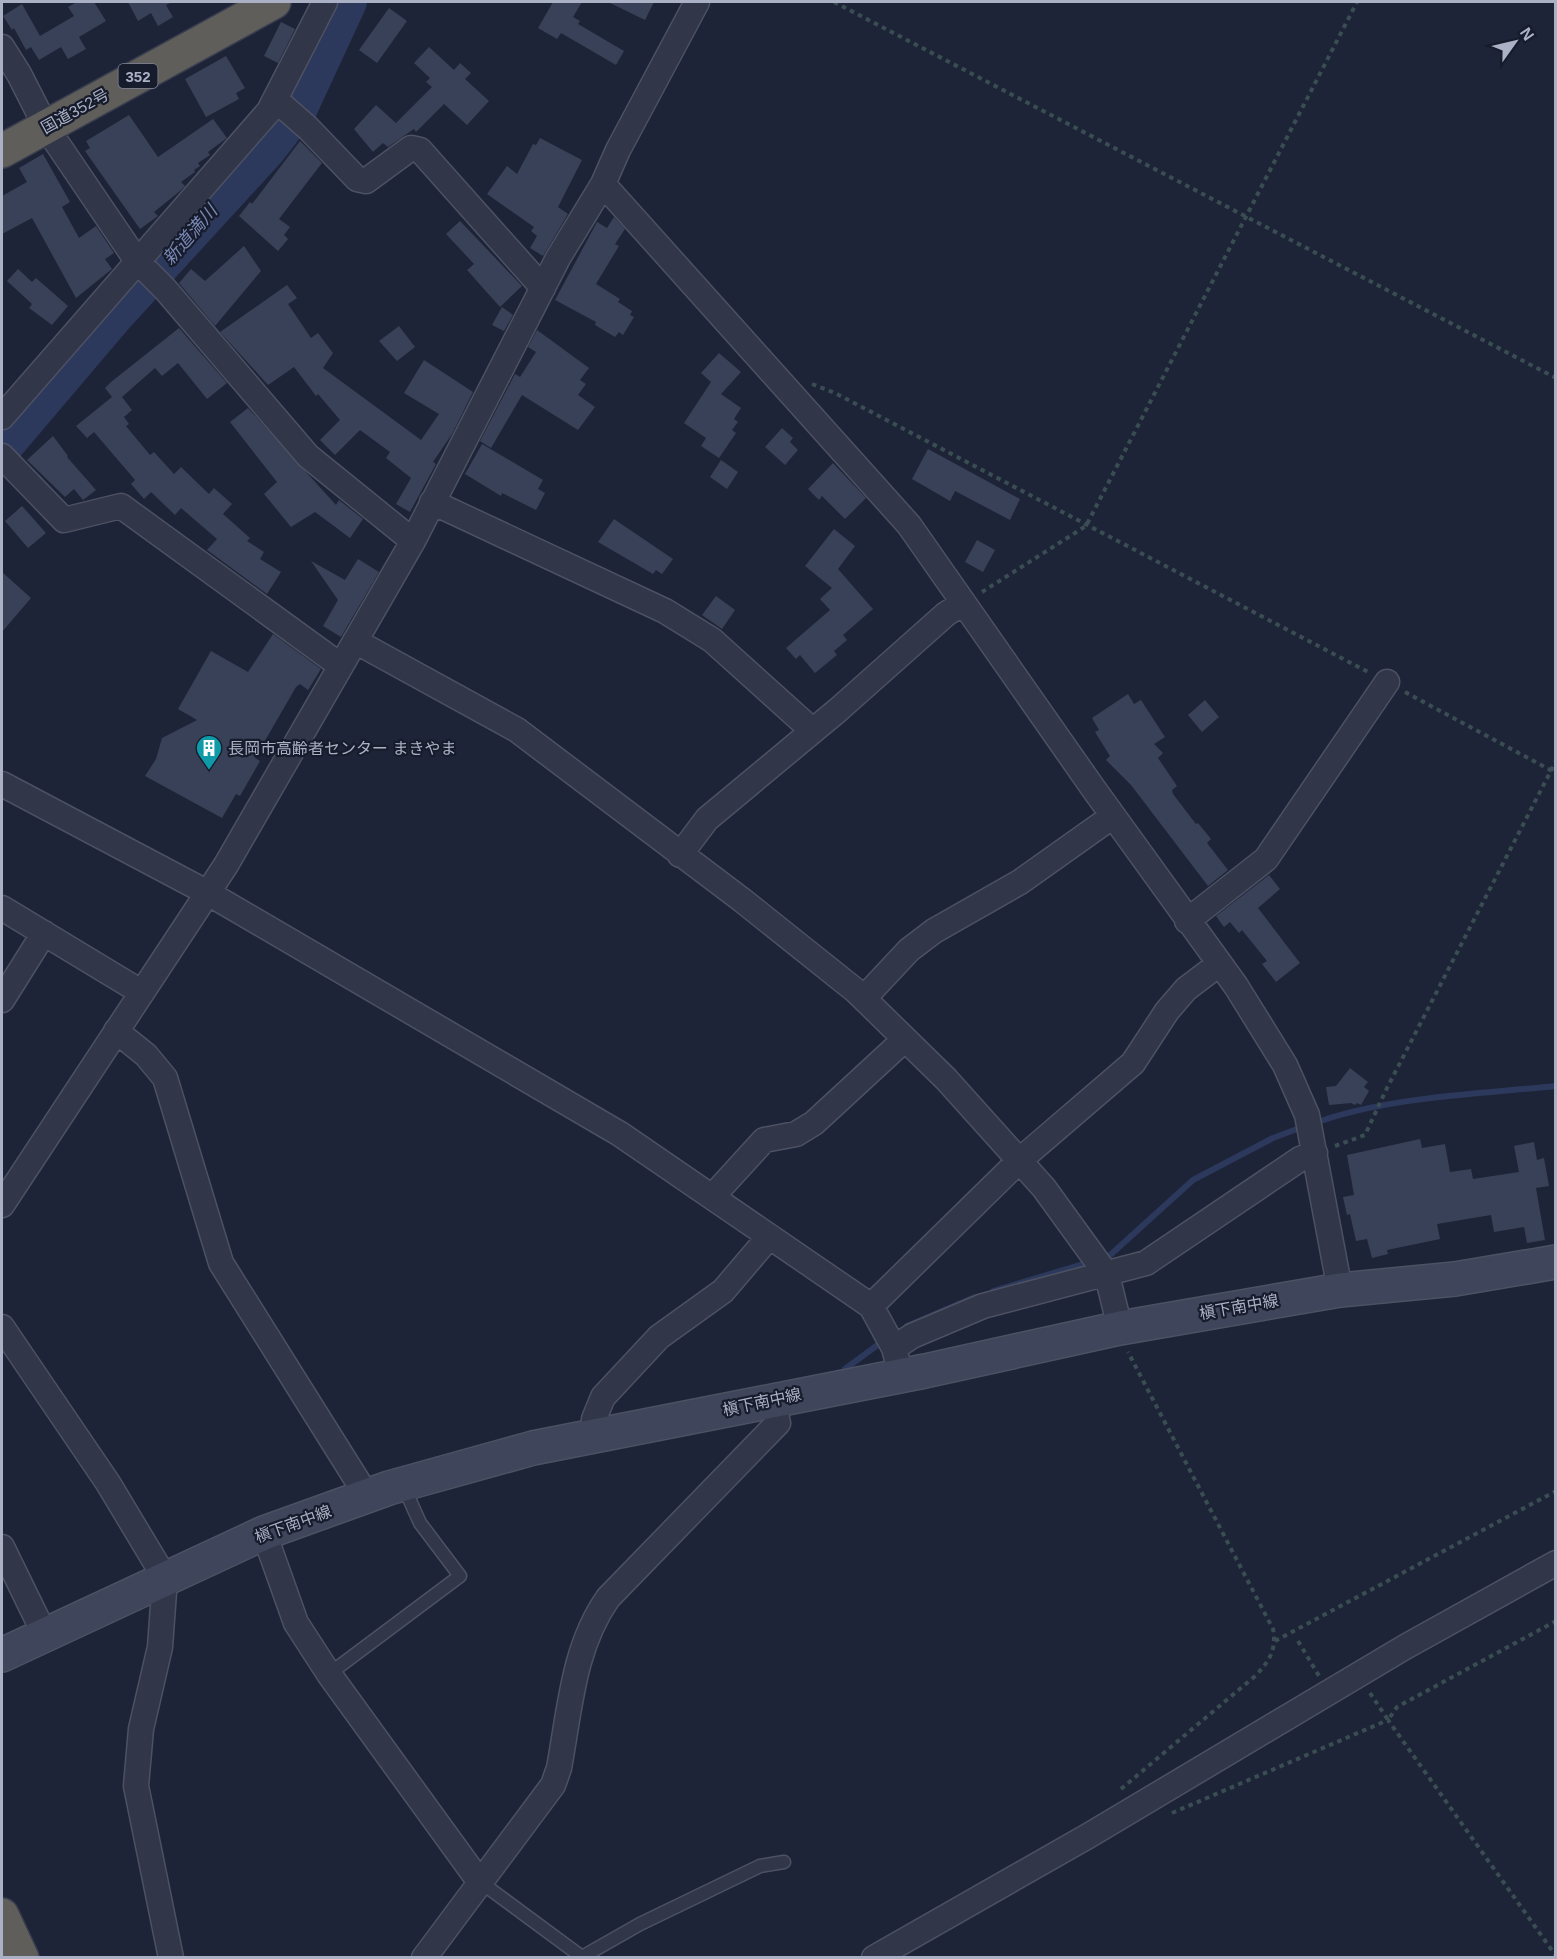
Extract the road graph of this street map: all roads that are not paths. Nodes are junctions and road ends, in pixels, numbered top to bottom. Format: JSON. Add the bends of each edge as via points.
{"nodes":[{"id":1,"x":274,"y":2,"type":"edge"},
{"id":2,"x":325,"y":2,"type":"edge"},
{"id":3,"x":697,"y":2,"type":"edge"},
{"id":4,"x":2,"y":47,"type":"edge"},
{"id":5,"x":276,"y":100,"type":"junction"},
{"id":6,"x":46,"y":127,"type":"junction"},
{"id":7,"x":2,"y":151,"type":"edge"},
{"id":8,"x":603,"y":184,"type":"junction"},
{"id":9,"x":140,"y":264,"type":"junction"},
{"id":10,"x":543,"y":288,"type":"junction"},
{"id":11,"x":2,"y":417,"type":"edge"},
{"id":12,"x":7,"y":462,"type":"edge"},
{"id":13,"x":432,"y":502,"type":"junction"},
{"id":14,"x":413,"y":541,"type":"junction"},
{"id":15,"x":963,"y":603,"type":"junction"},
{"id":16,"x":354,"y":641,"type":"junction"},
{"id":17,"x":341,"y":666,"type":"junction"},
{"id":18,"x":1387,"y":682,"type":"road end"},
{"id":19,"x":813,"y":731,"type":"junction"},
{"id":20,"x":2,"y":784,"type":"edge"},
{"id":21,"x":1113,"y":816,"type":"junction"},
{"id":22,"x":680,"y":855,"type":"junction"},
{"id":23,"x":208,"y":893,"type":"junction"},
{"id":24,"x":2,"y":908,"type":"edge"},
{"id":25,"x":1187,"y":921,"type":"junction"},
{"id":26,"x":44,"y":933,"type":"junction"},
{"id":27,"x":1219,"y":964,"type":"junction"},
{"id":28,"x":141,"y":992,"type":"junction"},
{"id":29,"x":864,"y":998,"type":"junction"},
{"id":30,"x":2,"y":1000,"type":"edge"},
{"id":31,"x":116,"y":1031,"type":"junction"},
{"id":32,"x":904,"y":1040,"type":"junction"},
{"id":33,"x":1315,"y":1153,"type":"junction"},
{"id":34,"x":1020,"y":1160,"type":"junction"},
{"id":35,"x":712,"y":1197,"type":"junction"},
{"id":36,"x":2,"y":1205,"type":"edge"},
{"id":37,"x":769,"y":1237,"type":"junction"},
{"id":38,"x":1556,"y":1262,"type":"edge"},
{"id":39,"x":1107,"y":1275,"type":"junction"},
{"id":40,"x":1340,"y":1290,"type":"junction"},
{"id":41,"x":871,"y":1306,"type":"junction"},
{"id":42,"x":2,"y":1327,"type":"edge"},
{"id":43,"x":1120,"y":1328,"type":"junction"},
{"id":44,"x":898,"y":1362,"type":"junction"},
{"id":45,"x":773,"y":1400,"type":"junction"},
{"id":46,"x":593,"y":1436,"type":"junction"},
{"id":47,"x":403,"y":1484,"type":"junction"},
{"id":48,"x":367,"y":1496,"type":"junction"},
{"id":49,"x":264,"y":1533,"type":"junction"},
{"id":50,"x":2,"y":1547,"type":"edge"},
{"id":51,"x":1556,"y":1563,"type":"edge"},
{"id":52,"x":165,"y":1578,"type":"junction"},
{"id":53,"x":44,"y":1633,"type":"junction"},
{"id":54,"x":2,"y":1655,"type":"edge"},
{"id":55,"x":329,"y":1674,"type":"junction"},
{"id":56,"x":784,"y":1862,"type":"dead end"},
{"id":57,"x":479,"y":1881,"type":"junction"},
{"id":58,"x":171,"y":1958,"type":"edge"},
{"id":59,"x":424,"y":1958,"type":"edge"},
{"id":60,"x":874,"y":1958,"type":"edge"}],
"edges":[{"from":1,"to":6,"type":"highway","name":"国道352号","number":"352"},
{"from":2,"to":5,"type":"street"},
{"from":3,"to":8,"type":"street"},
{"from":4,"to":6,"type":"street"},
{"from":5,"to":9,"type":"street"},
{"from":5,"to":10,"type":"street","via":[[357,178],[366,181],[411,148],[420,150]]},
{"from":6,"to":7,"type":"highway","name":"国道352号","number":"352"},
{"from":6,"to":9,"type":"street"},
{"from":8,"to":10,"type":"street"},
{"from":8,"to":15,"type":"street","via":[[909,525]]},
{"from":9,"to":11,"type":"street"},
{"from":9,"to":14,"type":"street","via":[[308,456]]},
{"from":10,"to":13,"type":"street"},
{"from":12,"to":17,"type":"street","via":[[64,520],[121,506]]},
{"from":13,"to":14,"type":"street"},
{"from":13,"to":19,"type":"street","via":[[665,611],[712,640]]},
{"from":14,"to":16,"type":"street"},
{"from":15,"to":19,"type":"street"},
{"from":15,"to":21,"type":"street"},
{"from":16,"to":17,"type":"street"},
{"from":16,"to":22,"type":"street","via":[[517,730]]},
{"from":17,"to":23,"type":"street"},
{"from":18,"to":25,"type":"street","via":[[1266,858]]},
{"from":19,"to":22,"type":"street","via":[[707,819]]},
{"from":20,"to":23,"type":"street"},
{"from":21,"to":25,"type":"street"},
{"from":21,"to":29,"type":"street","via":[[1020,882],[934,931],[909,950]]},
{"from":22,"to":29,"type":"street"},
{"from":23,"to":28,"type":"street"},
{"from":23,"to":35,"type":"street","via":[[620,1134]]},
{"from":24,"to":26,"type":"street"},
{"from":25,"to":27,"type":"street"},
{"from":26,"to":28,"type":"street"},
{"from":26,"to":30,"type":"street"},
{"from":27,"to":33,"type":"street","via":[[1285,1065],[1307,1115]]},
{"from":27,"to":34,"type":"street","via":[[1186,989],[1133,1063]]},
{"from":28,"to":31,"type":"street"},
{"from":29,"to":32,"type":"street"},
{"from":31,"to":36,"type":"street"},
{"from":31,"to":48,"type":"street","via":[[146,1055],[165,1078],[221,1263]]},
{"from":32,"to":34,"type":"street"},
{"from":32,"to":35,"type":"street","via":[[814,1123],[796,1134],[764,1140]]},
{"from":33,"to":39,"type":"street","via":[[1300,1159],[1158,1257]]},
{"from":33,"to":40,"type":"street"},
{"from":34,"to":39,"type":"street"},
{"from":34,"to":41,"type":"street"},
{"from":35,"to":37,"type":"street"},
{"from":37,"to":41,"type":"street"},
{"from":37,"to":46,"type":"street","via":[[723,1291],[659,1337],[603,1397],[594,1419]]},
{"from":38,"to":40,"type":"main road","name":"槇下南中線","via":[[1455,1279]]},
{"from":39,"to":43,"type":"street"},
{"from":39,"to":44,"type":"street","via":[[983,1306],[912,1336]]},
{"from":40,"to":43,"type":"main road","name":"槇下南中線"},
{"from":41,"to":44,"type":"street"},
{"from":42,"to":52,"type":"street","via":[[108,1483]]},
{"from":43,"to":44,"type":"main road","name":"槇下南中線"},
{"from":44,"to":45,"type":"main road","name":"槇下南中線"},
{"from":45,"to":46,"type":"main road","name":"槇下南中線"},
{"from":45,"to":57,"type":"street","via":[[778,1422],[608,1598],[594,1618],[581,1652],[560,1768],[553,1785]]},
{"from":46,"to":47,"type":"main road","name":"槇下南中線","via":[[533,1448]]},
{"from":47,"to":48,"type":"main road","name":"槇下南中線"},
{"from":47,"to":55,"type":"lane","via":[[420,1523],[460,1576]]},
{"from":48,"to":49,"type":"main road","name":"槇下南中線"},
{"from":49,"to":52,"type":"main road","name":"槇下南中線"},
{"from":49,"to":55,"type":"street","via":[[293,1617]]},
{"from":50,"to":53,"type":"street"},
{"from":51,"to":60,"type":"street","via":[[1414,1641],[1088,1836]]},
{"from":52,"to":53,"type":"main road","name":"槇下南中線"},
{"from":52,"to":58,"type":"street","via":[[160,1647],[141,1729],[136,1786]]},
{"from":53,"to":54,"type":"main road","name":"槇下南中線"},
{"from":55,"to":57,"type":"street"},
{"from":56,"to":57,"type":"lane","via":[[760,1866],[640,1924],[582,1958]]},
{"from":57,"to":59,"type":"street"}]}
